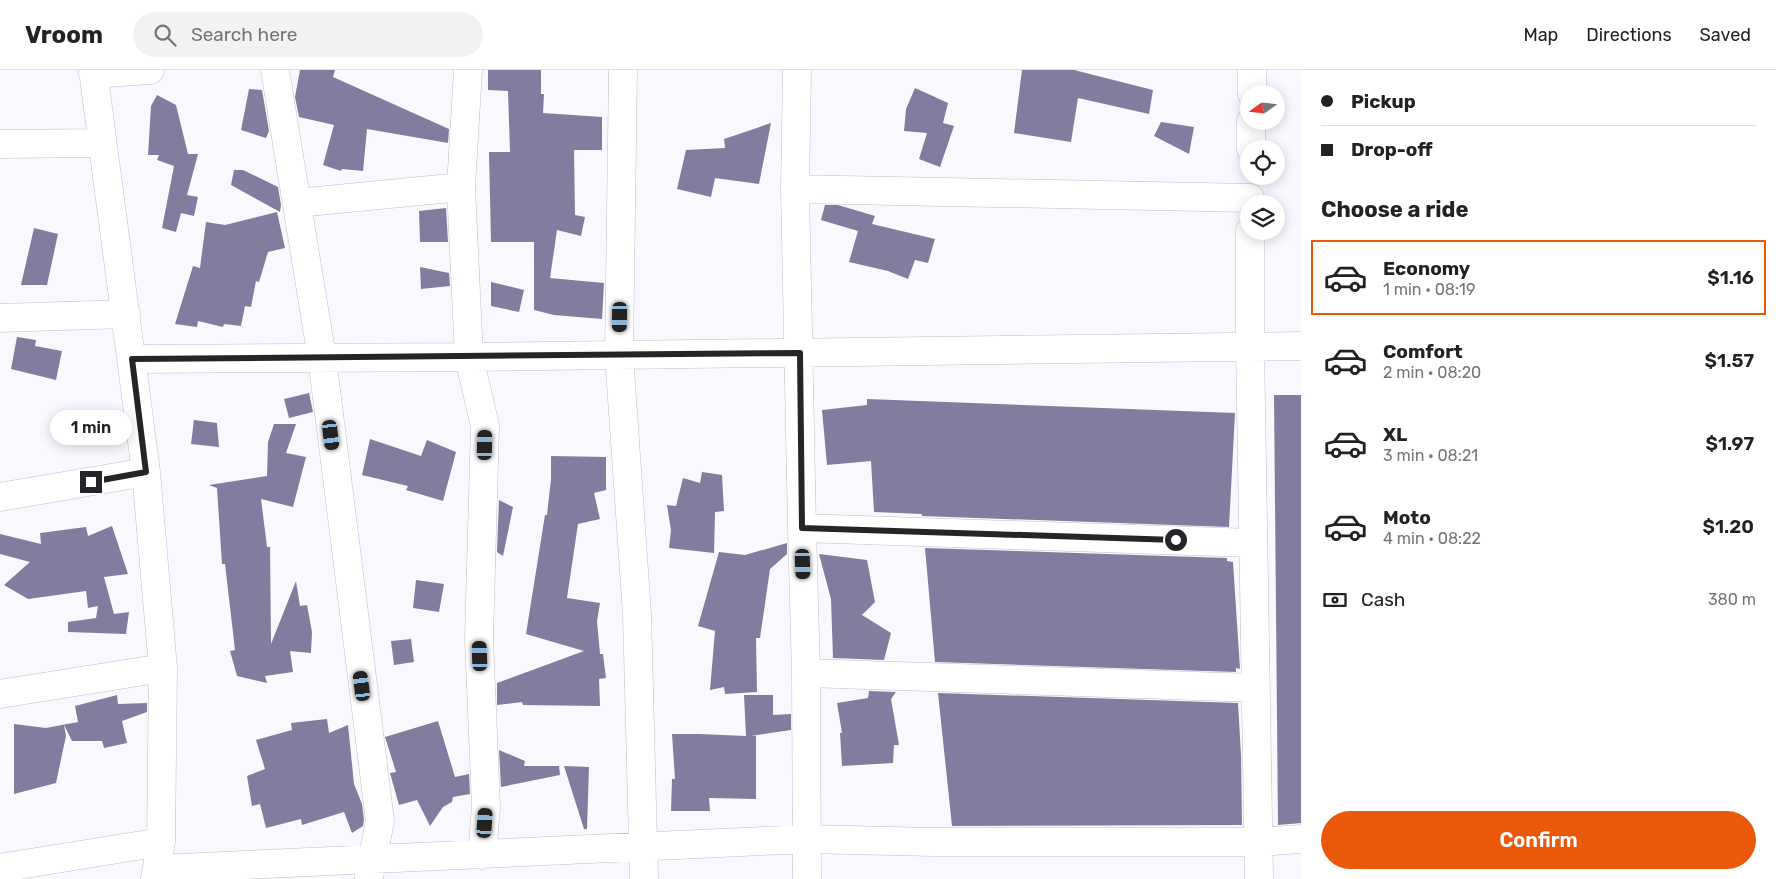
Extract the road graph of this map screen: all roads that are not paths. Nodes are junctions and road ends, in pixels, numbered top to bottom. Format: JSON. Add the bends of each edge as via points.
{"nodes":[{"id":1,"x":150,"y":70,"type":"edge"},
{"id":2,"x":275,"y":70,"type":"edge"},
{"id":3,"x":468,"y":70,"type":"edge"},
{"id":4,"x":623,"y":70,"type":"edge"},
{"id":5,"x":797,"y":70,"type":"edge"},
{"id":6,"x":1252,"y":70,"type":"edge"},
{"id":7,"x":93,"y":72,"type":"edge"},
{"id":8,"x":1252,"y":85,"type":"edge"},
{"id":9,"x":101,"y":143,"type":"junction"},
{"id":10,"x":0,"y":144,"type":"edge"},
{"id":11,"x":461,"y":187,"type":"junction"},
{"id":12,"x":795,"y":189,"type":"junction"},
{"id":13,"x":1250,"y":193,"type":"edge"},
{"id":14,"x":297,"y":203,"type":"junction"},
{"id":15,"x":1250,"y":240,"type":"edge"},
{"id":16,"x":126,"y":314,"type":"junction"},
{"id":17,"x":0,"y":318,"type":"edge"},
{"id":18,"x":1250,"y":346,"type":"junction"},
{"id":19,"x":1301,"y":346,"type":"edge"},
{"id":20,"x":800,"y":353,"type":"junction"},
{"id":21,"x":619,"y":355,"type":"junction"},
{"id":22,"x":468,"y":357,"type":"junction"},
{"id":23,"x":322,"y":358,"type":"junction"},
{"id":24,"x":132,"y":359,"type":"junction"},
{"id":25,"x":146,"y":472,"type":"junction"},
{"id":26,"x":0,"y":497,"type":"edge"},
{"id":27,"x":802,"y":528,"type":"junction"},
{"id":28,"x":1253,"y":543,"type":"junction"},
{"id":29,"x":163,"y":668,"type":"junction"},
{"id":30,"x":806,"y":673,"type":"junction"},
{"id":31,"x":1256,"y":688,"type":"junction"},
{"id":32,"x":0,"y":694,"type":"edge"},
{"id":33,"x":806,"y":839,"type":"junction"},
{"id":34,"x":1301,"y":840,"type":"edge"},
{"id":35,"x":161,"y":842,"type":"junction"},
{"id":36,"x":1259,"y":842,"type":"junction"},
{"id":37,"x":644,"y":847,"type":"junction"},
{"id":38,"x":482,"y":855,"type":"junction"},
{"id":39,"x":0,"y":868,"type":"edge"},
{"id":40,"x":371,"y":870,"type":"edge"},
{"id":41,"x":156,"y":874,"type":"edge"},
{"id":42,"x":644,"y":879,"type":"edge"},
{"id":43,"x":807,"y":879,"type":"edge"},
{"id":44,"x":1259,"y":879,"type":"edge"}],
"edges":[{"from":1,"to":7,"type":"street"},
{"from":2,"to":14,"type":"street"},
{"from":3,"to":11,"type":"street"},
{"from":4,"to":21,"type":"street"},
{"from":5,"to":12,"type":"street"},
{"from":6,"to":8,"type":"street"},
{"from":7,"to":9,"type":"street"},
{"from":9,"to":10,"type":"street"},
{"from":9,"to":16,"type":"street"},
{"from":11,"to":14,"type":"street"},
{"from":11,"to":22,"type":"street"},
{"from":12,"to":13,"type":"street"},
{"from":12,"to":20,"type":"street"},
{"from":14,"to":23,"type":"street"},
{"from":15,"to":18,"type":"street"},
{"from":16,"to":17,"type":"street"},
{"from":16,"to":24,"type":"street"},
{"from":18,"to":19,"type":"street"},
{"from":18,"to":20,"type":"street"},
{"from":18,"to":28,"type":"street"},
{"from":20,"to":21,"type":"street"},
{"from":20,"to":27,"type":"street"},
{"from":21,"to":22,"type":"street"},
{"from":21,"to":37,"type":"street","via":[[637,614]]},
{"from":22,"to":23,"type":"street"},
{"from":22,"to":38,"type":"street","via":[[485,426],[479,638],[486,807]]},
{"from":23,"to":24,"type":"street"},
{"from":23,"to":40,"type":"street","via":[[380,821]]},
{"from":24,"to":25,"type":"street"},
{"from":25,"to":26,"type":"street"},
{"from":25,"to":29,"type":"street"},
{"from":27,"to":28,"type":"street"},
{"from":27,"to":30,"type":"street"},
{"from":28,"to":31,"type":"street"},
{"from":29,"to":32,"type":"street"},
{"from":29,"to":35,"type":"street"},
{"from":30,"to":31,"type":"street"},
{"from":30,"to":33,"type":"street"},
{"from":31,"to":36,"type":"street"},
{"from":33,"to":36,"type":"street"},
{"from":33,"to":37,"type":"street"},
{"from":33,"to":43,"type":"street"},
{"from":34,"to":36,"type":"street"},
{"from":35,"to":39,"type":"street"},
{"from":35,"to":41,"type":"street"},
{"from":36,"to":44,"type":"street"},
{"from":37,"to":38,"type":"street"},
{"from":37,"to":42,"type":"street"},
{"from":38,"to":40,"type":"street"},
{"from":40,"to":41,"type":"street"}]}
